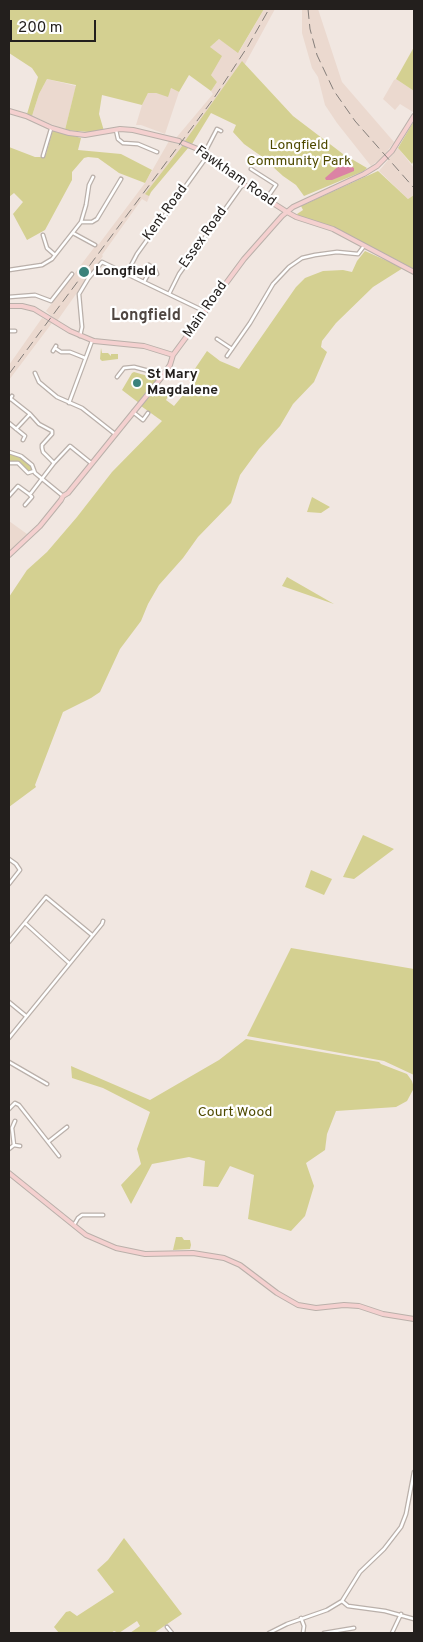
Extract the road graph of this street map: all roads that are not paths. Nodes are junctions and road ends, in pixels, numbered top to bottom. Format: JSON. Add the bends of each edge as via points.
{"nodes":[{"id":1,"x":9,"y":111,"type":"edge"},
{"id":2,"x":414,"y":116,"type":"edge"},
{"id":3,"x":52,"y":128,"type":"junction"},
{"id":4,"x":116,"y":130,"type":"junction"},
{"id":5,"x":220,"y":131,"type":"dead end"},
{"id":6,"x":157,"y":152,"type":"dead end"},
{"id":7,"x":206,"y":153,"type":"junction"},
{"id":8,"x":43,"y":156,"type":"dead end"},
{"id":9,"x":251,"y":169,"type":"dead end"},
{"id":10,"x":93,"y":177,"type":"dead end"},
{"id":11,"x":121,"y":179,"type":"dead end"},
{"id":12,"x":243,"y":184,"type":"junction"},
{"id":13,"x":267,"y":199,"type":"junction"},
{"id":14,"x":286,"y":212,"type":"junction"},
{"id":15,"x":81,"y":222,"type":"junction"},
{"id":16,"x":73,"y":233,"type":"junction"},
{"id":17,"x":43,"y":235,"type":"dead end"},
{"id":18,"x":95,"y":245,"type":"dead end"},
{"id":19,"x":364,"y":246,"type":"junction"},
{"id":20,"x":55,"y":255,"type":"junction"},
{"id":21,"x":9,"y":270,"type":"edge"},
{"id":22,"x":414,"y":272,"type":"edge"},
{"id":23,"x":127,"y":273,"type":"junction"},
{"id":24,"x":72,"y":274,"type":"dead end"},
{"id":25,"x":158,"y":274,"type":"dead end"},
{"id":26,"x":144,"y":282,"type":"junction"},
{"id":27,"x":169,"y":294,"type":"junction"},
{"id":28,"x":9,"y":297,"type":"edge"},
{"id":29,"x":9,"y":306,"type":"edge"},
{"id":30,"x":204,"y":311,"type":"junction"},
{"id":31,"x":80,"y":336,"type":"junction"},
{"id":32,"x":217,"y":339,"type":"dead end"},
{"id":33,"x":92,"y":341,"type":"junction"},
{"id":34,"x":55,"y":348,"type":"dead end"},
{"id":35,"x":232,"y":349,"type":"junction"},
{"id":36,"x":173,"y":355,"type":"junction"},
{"id":37,"x":227,"y":356,"type":"dead end"},
{"id":38,"x":85,"y":358,"type":"junction"},
{"id":39,"x":35,"y":373,"type":"dead end"},
{"id":40,"x":36,"y":377,"type":"junction"},
{"id":41,"x":117,"y":377,"type":"dead end"},
{"id":42,"x":31,"y":378,"type":"dead end"},
{"id":43,"x":161,"y":378,"type":"junction"},
{"id":44,"x":10,"y":398,"type":"edge"},
{"id":45,"x":69,"y":402,"type":"junction"},
{"id":46,"x":133,"y":412,"type":"junction"},
{"id":47,"x":148,"y":413,"type":"dead end"},
{"id":48,"x":30,"y":414,"type":"junction"},
{"id":49,"x":9,"y":423,"type":"edge"},
{"id":50,"x":16,"y":429,"type":"junction"},
{"id":51,"x":115,"y":434,"type":"junction"},
{"id":52,"x":22,"y":440,"type":"dead end"},
{"id":53,"x":9,"y":452,"type":"edge"},
{"id":54,"x":54,"y":462,"type":"junction"},
{"id":55,"x":9,"y":463,"type":"edge"},
{"id":56,"x":91,"y":463,"type":"junction"},
{"id":57,"x":34,"y":471,"type":"junction"},
{"id":58,"x":42,"y":478,"type":"junction"},
{"id":59,"x":30,"y":494,"type":"junction"},
{"id":60,"x":9,"y":496,"type":"edge"},
{"id":61,"x":63,"y":496,"type":"junction"},
{"id":62,"x":25,"y":505,"type":"dead end"},
{"id":63,"x":9,"y":555,"type":"edge"},
{"id":64,"x":9,"y":859,"type":"edge"},
{"id":65,"x":9,"y":884,"type":"edge"},
{"id":66,"x":103,"y":921,"type":"dead end"},
{"id":67,"x":25,"y":923,"type":"junction"},
{"id":68,"x":92,"y":935,"type":"junction"},
{"id":69,"x":9,"y":942,"type":"edge"},
{"id":70,"x":70,"y":963,"type":"junction"},
{"id":71,"x":9,"y":1002,"type":"edge"},
{"id":72,"x":26,"y":1016,"type":"junction"},
{"id":73,"x":9,"y":1038,"type":"edge"},
{"id":74,"x":9,"y":1062,"type":"edge"},
{"id":75,"x":47,"y":1084,"type":"dead end"},
{"id":76,"x":9,"y":1109,"type":"edge"},
{"id":77,"x":15,"y":1121,"type":"dead end"},
{"id":78,"x":67,"y":1127,"type":"dead end"},
{"id":79,"x":48,"y":1142,"type":"junction"},
{"id":80,"x":14,"y":1145,"type":"junction"},
{"id":81,"x":20,"y":1146,"type":"dead end"},
{"id":82,"x":9,"y":1149,"type":"edge"},
{"id":83,"x":59,"y":1156,"type":"dead end"},
{"id":84,"x":9,"y":1173,"type":"edge"},
{"id":85,"x":103,"y":1215,"type":"dead end"},
{"id":86,"x":74,"y":1226,"type":"junction"},
{"id":87,"x":414,"y":1319,"type":"edge"},
{"id":88,"x":414,"y":1472,"type":"edge"},
{"id":89,"x":342,"y":1601,"type":"junction"},
{"id":90,"x":401,"y":1614,"type":"junction"},
{"id":91,"x":302,"y":1618,"type":"junction"},
{"id":92,"x":414,"y":1619,"type":"edge"},
{"id":93,"x":167,"y":1626,"type":"dead end"},
{"id":94,"x":354,"y":1628,"type":"dead end"},
{"id":95,"x":333,"y":1632,"type":"edge"},
{"id":96,"x":172,"y":1633,"type":"edge"},
{"id":97,"x":269,"y":1633,"type":"edge"},
{"id":98,"x":303,"y":1633,"type":"edge"},
{"id":99,"x":324,"y":1633,"type":"edge"},
{"id":100,"x":392,"y":1633,"type":"edge"}],
"edges":[{"from":1,"to":3,"type":"street","name":"Fawkham Road"},
{"from":2,"to":14,"type":"street","name":"Main Road","via":[[392,151],[377,166]]},
{"from":3,"to":4,"type":"street","name":"Fawkham Road","via":[[86,135]]},
{"from":3,"to":8,"type":"street"},
{"from":4,"to":6,"type":"street","via":[[118,139],[123,142]]},
{"from":4,"to":7,"type":"street","name":"Fawkham Road","via":[[139,131],[181,142]]},
{"from":5,"to":7,"type":"street","name":"Kent Road","via":[[217,129]]},
{"from":7,"to":12,"type":"street","name":"Fawkham Road"},
{"from":7,"to":23,"type":"street","name":"Kent Road"},
{"from":9,"to":13,"type":"street","via":[[276,185]]},
{"from":10,"to":15,"type":"street"},
{"from":11,"to":15,"type":"street","via":[[101,213],[92,222]]},
{"from":12,"to":13,"type":"street","name":"Fawkham Road"},
{"from":12,"to":27,"type":"street","name":"Essex Road","via":[[178,276]]},
{"from":13,"to":14,"type":"street","name":"Fawkham Road"},
{"from":14,"to":19,"type":"street","name":"Fawkham Road","via":[[329,227]]},
{"from":14,"to":30,"type":"street","name":"Main Road"},
{"from":15,"to":16,"type":"street"},
{"from":16,"to":18,"type":"street"},
{"from":16,"to":20,"type":"street"},
{"from":17,"to":20,"type":"street","via":[[47,248]]},
{"from":19,"to":22,"type":"street","name":"Fawkham Road"},
{"from":19,"to":35,"type":"street","via":[[357,254],[319,254],[292,265],[273,284]]},
{"from":20,"to":21,"type":"street","via":[[42,265]]},
{"from":23,"to":26,"type":"street"},
{"from":23,"to":31,"type":"street","via":[[103,262],[83,286],[79,297]]},
{"from":24,"to":28,"type":"street","via":[[52,301],[34,294]]},
{"from":25,"to":26,"type":"street","via":[[150,266]]},
{"from":26,"to":27,"type":"street"},
{"from":27,"to":30,"type":"street"},
{"from":29,"to":31,"type":"street","via":[[34,309]]},
{"from":30,"to":36,"type":"street","name":"Main Road"},
{"from":31,"to":33,"type":"street"},
{"from":32,"to":35,"type":"street"},
{"from":33,"to":36,"type":"street","via":[[144,346]]},
{"from":33,"to":38,"type":"street"},
{"from":34,"to":38,"type":"street"},
{"from":35,"to":37,"type":"street"},
{"from":36,"to":43,"type":"street","name":"Main Road"},
{"from":38,"to":45,"type":"street"},
{"from":39,"to":40,"type":"street"},
{"from":40,"to":42,"type":"street"},
{"from":40,"to":45,"type":"street","via":[[57,397]]},
{"from":41,"to":43,"type":"street","via":[[124,368],[134,367],[149,370]]},
{"from":43,"to":46,"type":"street","name":"Main Road"},
{"from":44,"to":48,"type":"street"},
{"from":45,"to":51,"type":"street","via":[[82,407]]},
{"from":46,"to":47,"type":"street","via":[[143,420]]},
{"from":46,"to":51,"type":"street","name":"Main Road"},
{"from":48,"to":50,"type":"street"},
{"from":48,"to":54,"type":"street","via":[[52,431],[42,448]]},
{"from":49,"to":50,"type":"street"},
{"from":50,"to":52,"type":"street","via":[[25,436]]},
{"from":51,"to":56,"type":"street","name":"Main Road"},
{"from":53,"to":57,"type":"street","via":[[21,456]]},
{"from":54,"to":56,"type":"street","via":[[70,446]]},
{"from":54,"to":58,"type":"street"},
{"from":55,"to":57,"type":"street","via":[[18,463],[28,473]]},
{"from":56,"to":61,"type":"street","name":"Main Road","via":[[68,494]]},
{"from":57,"to":58,"type":"street"},
{"from":58,"to":59,"type":"street"},
{"from":58,"to":61,"type":"street"},
{"from":59,"to":60,"type":"street","via":[[18,486]]},
{"from":59,"to":62,"type":"street","via":[[32,497]]},
{"from":61,"to":63,"type":"street","name":"Main Road","via":[[40,526]]},
{"from":64,"to":65,"type":"street","via":[[20,870]]},
{"from":66,"to":68,"type":"street"},
{"from":67,"to":68,"type":"street","via":[[46,897]]},
{"from":67,"to":69,"type":"street"},
{"from":67,"to":70,"type":"street"},
{"from":68,"to":70,"type":"street"},
{"from":70,"to":72,"type":"street"},
{"from":71,"to":72,"type":"street"},
{"from":72,"to":73,"type":"street"},
{"from":74,"to":75,"type":"street"},
{"from":76,"to":79,"type":"street","via":[[15,1103],[19,1105]]},
{"from":77,"to":80,"type":"street","via":[[12,1128]]},
{"from":78,"to":79,"type":"street"},
{"from":79,"to":83,"type":"street"},
{"from":80,"to":81,"type":"street"},
{"from":80,"to":82,"type":"street"},
{"from":84,"to":86,"type":"street"},
{"from":85,"to":86,"type":"street","via":[[82,1215]]},
{"from":86,"to":87,"type":"street","via":[[99,1242],[131,1252],[208,1254],[228,1259],[276,1293],[304,1306],[359,1306]]},
{"from":88,"to":89,"type":"street","via":[[401,1527],[384,1550],[360,1572]]},
{"from":89,"to":90,"type":"street","via":[[349,1606]]},
{"from":89,"to":91,"type":"street"},
{"from":90,"to":92,"type":"street"},
{"from":90,"to":100,"type":"street"},
{"from":91,"to":97,"type":"street"},
{"from":91,"to":98,"type":"street"},
{"from":93,"to":96,"type":"street"},
{"from":94,"to":95,"type":"street"},
{"from":95,"to":99,"type":"street"}]}
